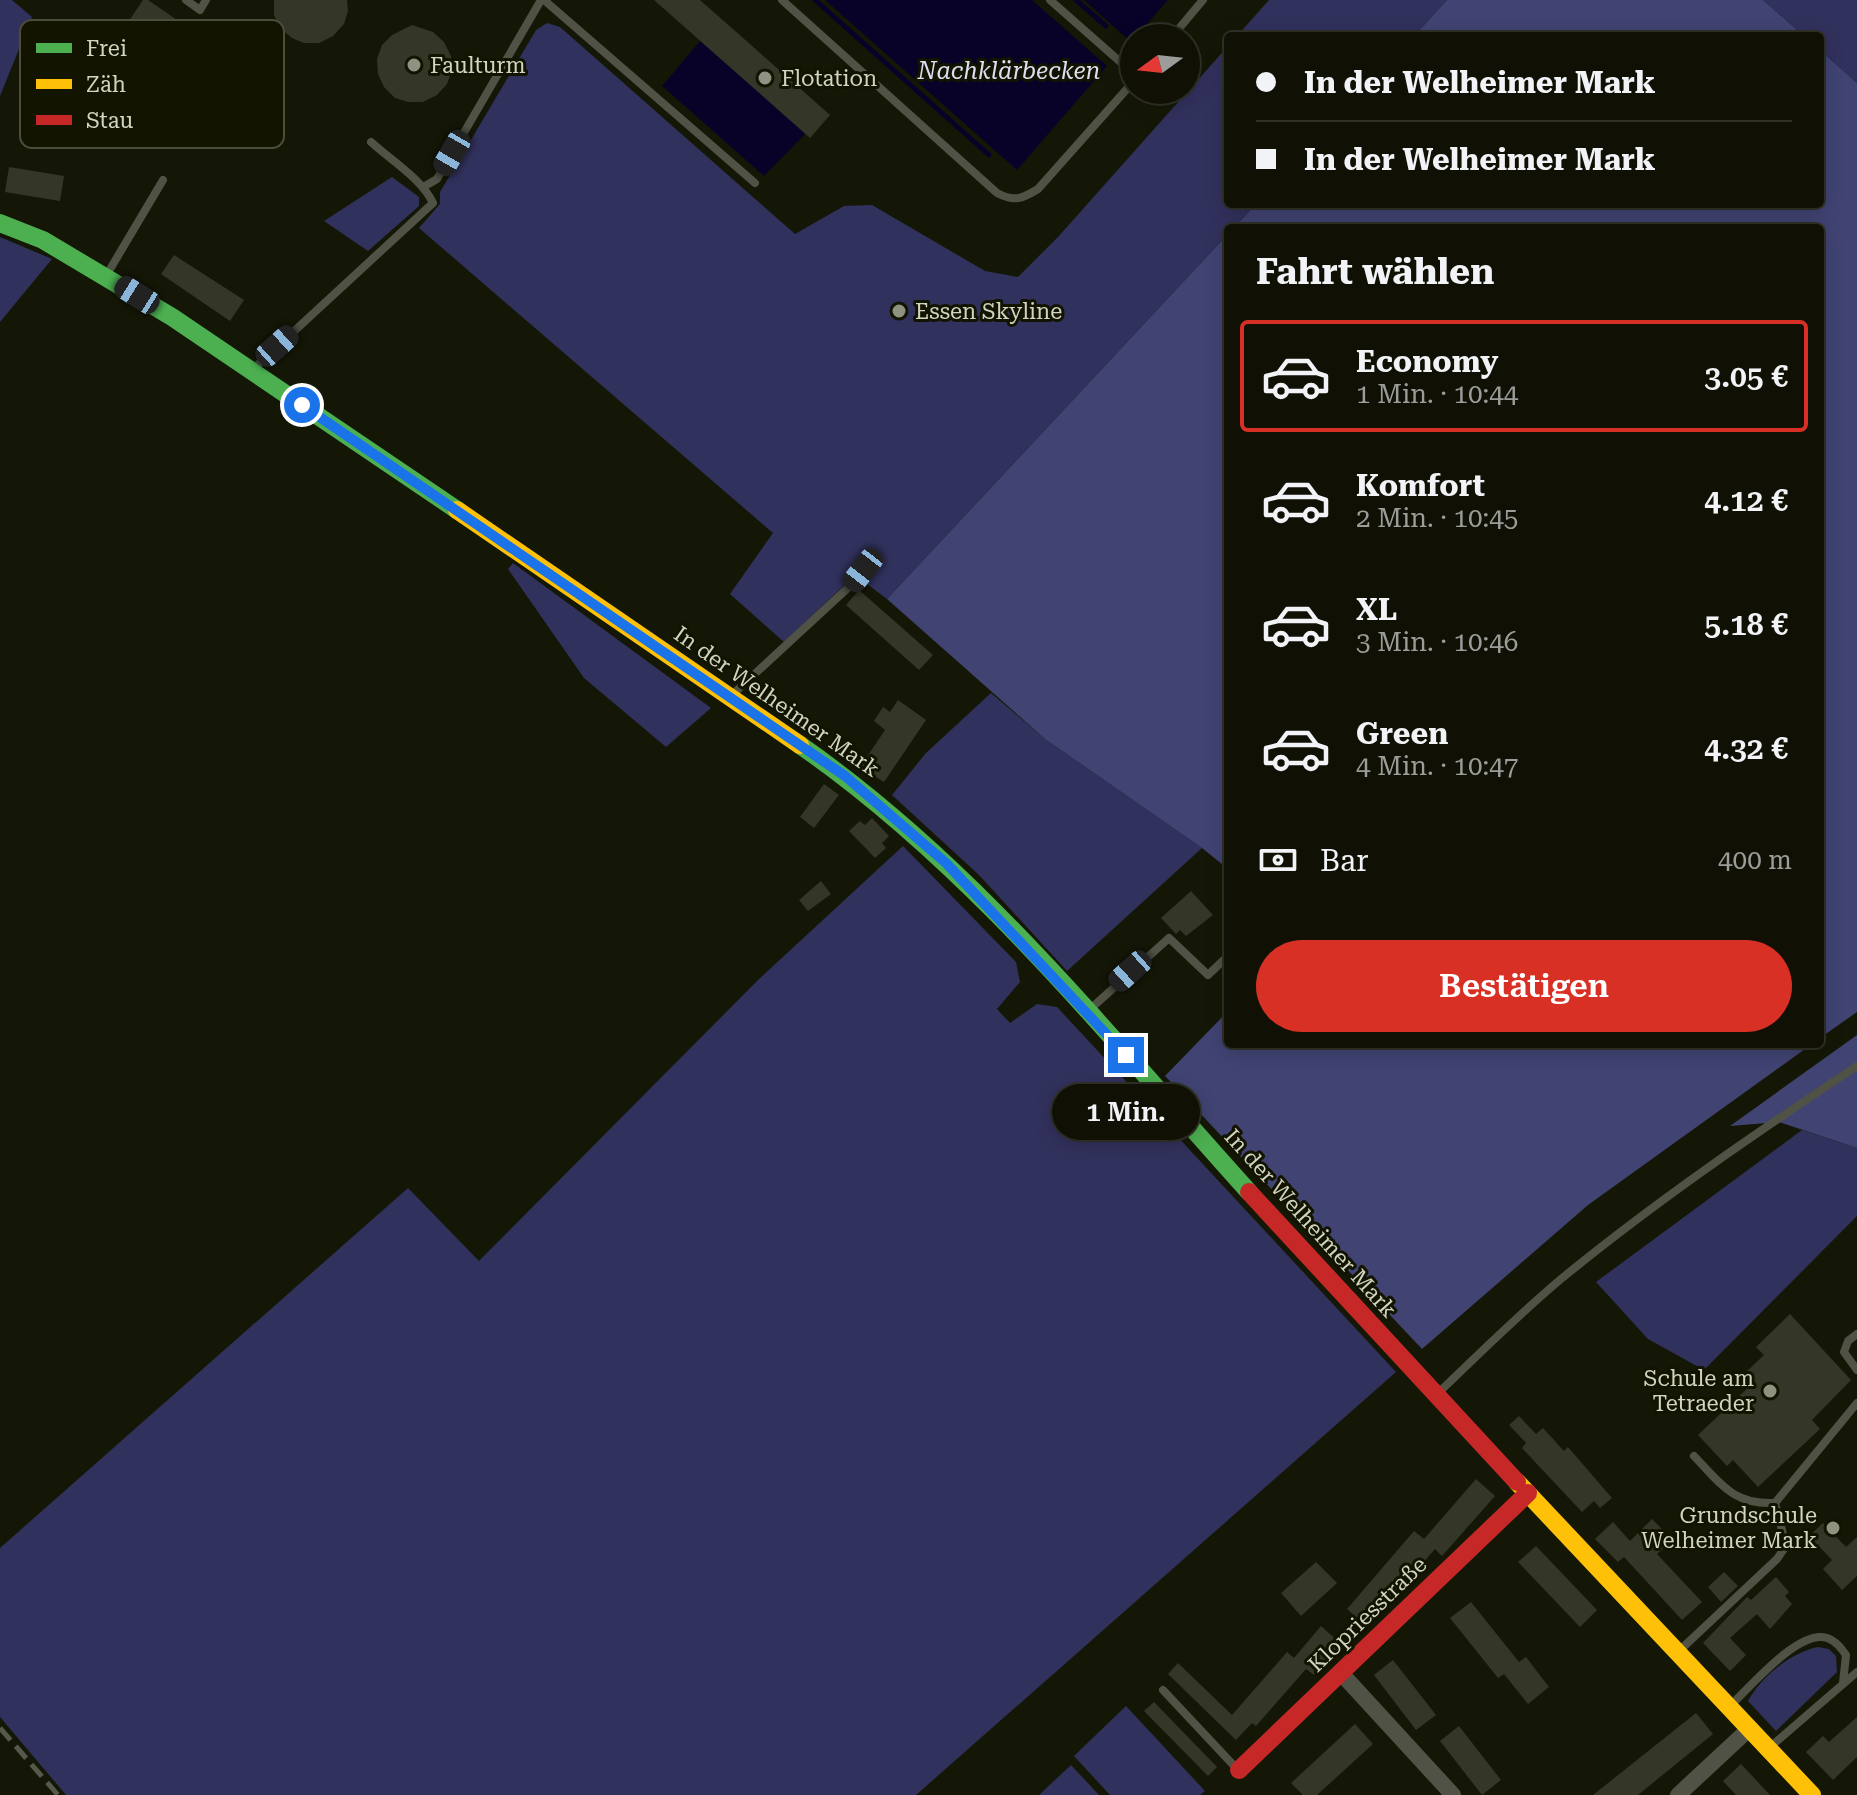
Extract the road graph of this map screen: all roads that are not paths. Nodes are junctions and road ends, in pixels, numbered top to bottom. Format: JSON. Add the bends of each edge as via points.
{"nodes":[{"id":1,"x":186,"y":0,"type":"edge"},
{"id":2,"x":206,"y":0,"type":"edge"},
{"id":3,"x":543,"y":0,"type":"edge"},
{"id":4,"x":782,"y":0,"type":"edge"},
{"id":5,"x":1050,"y":0,"type":"edge"},
{"id":6,"x":1203,"y":0,"type":"edge"},
{"id":7,"x":1183,"y":24,"type":"edge"},
{"id":8,"x":1120,"y":62,"type":"edge"},
{"id":9,"x":1120,"y":97,"type":"edge"},
{"id":10,"x":371,"y":142,"type":"dead end"},
{"id":11,"x":163,"y":180,"type":"dead end"},
{"id":12,"x":755,"y":183,"type":"dead end"},
{"id":13,"x":425,"y":186,"type":"junction"},
{"id":14,"x":0,"y":223,"type":"edge"},
{"id":15,"x":106,"y":276,"type":"junction"},
{"id":16,"x":251,"y":370,"type":"junction"},
{"id":17,"x":863,"y":570,"type":"dead end"},
{"id":18,"x":731,"y":696,"type":"junction"},
{"id":19,"x":1224,"y":960,"type":"edge"},
{"id":20,"x":1087,"y":1012,"type":"junction"},
{"id":21,"x":1857,"y":1066,"type":"edge"},
{"id":22,"x":1857,"y":1334,"type":"edge"},
{"id":23,"x":1857,"y":1370,"type":"edge"},
{"id":24,"x":1436,"y":1395,"type":"junction"},
{"id":25,"x":1857,"y":1403,"type":"edge"},
{"id":26,"x":1694,"y":1456,"type":"dead end"},
{"id":27,"x":1528,"y":1493,"type":"junction"},
{"id":28,"x":1775,"y":1503,"type":"junction"},
{"id":29,"x":1679,"y":1652,"type":"junction"},
{"id":30,"x":1857,"y":1672,"type":"edge"},
{"id":31,"x":1341,"y":1673,"type":"junction"},
{"id":32,"x":1843,"y":1683,"type":"junction"},
{"id":33,"x":1163,"y":1690,"type":"dead end"},
{"id":34,"x":1729,"y":1707,"type":"junction"},
{"id":35,"x":1749,"y":1729,"type":"junction"},
{"id":36,"x":1768,"y":1748,"type":"junction"},
{"id":37,"x":1239,"y":1770,"type":"joint"},
{"id":38,"x":1453,"y":1795,"type":"edge"},
{"id":39,"x":1678,"y":1795,"type":"edge"},
{"id":40,"x":1812,"y":1795,"type":"edge"}],
"edges":[{"from":1,"to":2,"type":"lane","via":[[200,10]]},
{"from":3,"to":12,"type":"lane"},
{"from":3,"to":13,"type":"lane","via":[[437,179]]},
{"from":4,"to":9,"type":"lane","via":[[1011,200],[1038,189]]},
{"from":5,"to":8,"type":"lane"},
{"from":6,"to":7,"type":"lane"},
{"from":10,"to":13,"type":"lane"},
{"from":11,"to":15,"type":"lane"},
{"from":13,"to":16,"type":"lane","via":[[433,203]]},
{"from":14,"to":15,"type":"street","name":"In der Welheimer Mark","via":[[43,240]]},
{"from":15,"to":16,"type":"street","name":"In der Welheimer Mark"},
{"from":16,"to":18,"type":"street","name":"In der Welheimer Mark"},
{"from":17,"to":18,"type":"lane"},
{"from":18,"to":20,"type":"street","name":"In der Welheimer Mark","via":[[892,814],[946,863]]},
{"from":19,"to":20,"type":"lane","via":[[1208,975],[1169,938]]},
{"from":20,"to":24,"type":"street","name":"In der Welheimer Mark"},
{"from":21,"to":24,"type":"lane","via":[[1761,1129],[1609,1242]]},
{"from":22,"to":23,"type":"lane","via":[[1844,1352]]},
{"from":24,"to":27,"type":"street","name":"In der Welheimer Mark"},
{"from":25,"to":28,"type":"lane"},
{"from":26,"to":28,"type":"lane","via":[[1743,1501]]},
{"from":27,"to":29,"type":"street","name":"In der Welheimer Mark"},
{"from":27,"to":31,"type":"street","name":"Klopriesstraße"},
{"from":28,"to":29,"type":"lane","via":[[1786,1546]]},
{"from":29,"to":34,"type":"street","name":"In der Welheimer Mark"},
{"from":30,"to":32,"type":"lane"},
{"from":31,"to":37,"type":"street","name":"Klopriesstraße"},
{"from":31,"to":38,"type":"street"},
{"from":32,"to":34,"type":"lane","via":[[1846,1655],[1832,1640],[1816,1637],[1790,1649]]},
{"from":32,"to":36,"type":"lane"},
{"from":33,"to":37,"type":"lane"},
{"from":34,"to":35,"type":"street","name":"In der Welheimer Mark"},
{"from":35,"to":36,"type":"street","name":"In der Welheimer Mark"},
{"from":35,"to":39,"type":"street"},
{"from":36,"to":40,"type":"street","name":"In der Welheimer Mark"}]}
